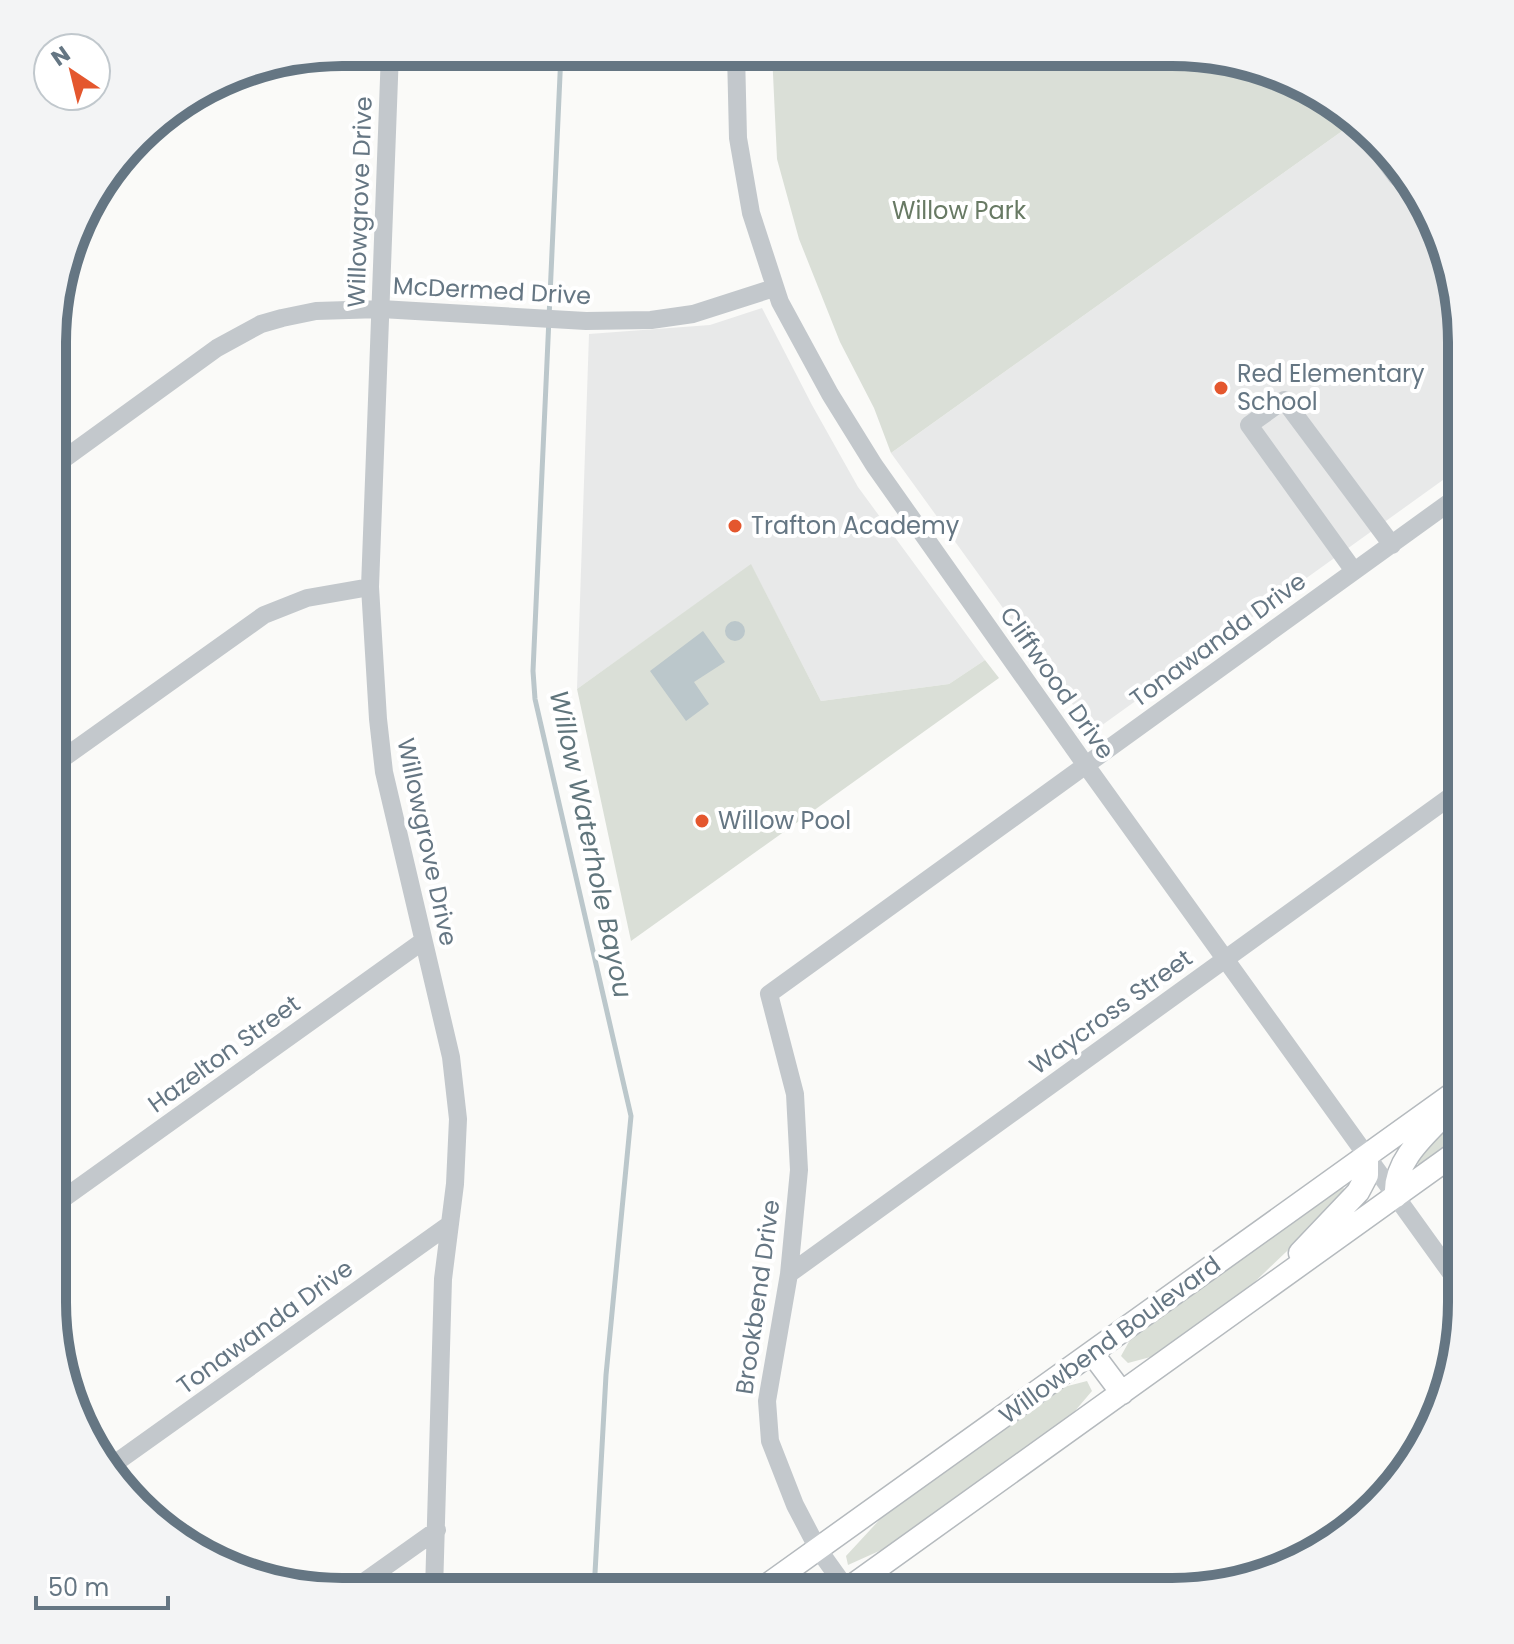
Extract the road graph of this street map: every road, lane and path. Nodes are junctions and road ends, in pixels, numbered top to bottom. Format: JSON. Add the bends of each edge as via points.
{"nodes":[{"id":1,"x":389,"y":67,"type":"edge"},
{"id":2,"x":736,"y":67,"type":"edge"},
{"id":3,"x":774,"y":288,"type":"junction"},
{"id":4,"x":381,"y":309,"type":"junction"},
{"id":5,"x":66,"y":457,"type":"edge"},
{"id":6,"x":1447,"y":504,"type":"edge"},
{"id":7,"x":1392,"y":545,"type":"junction"},
{"id":8,"x":1354,"y":571,"type":"junction"},
{"id":9,"x":370,"y":587,"type":"junction"},
{"id":10,"x":66,"y":756,"type":"edge"},
{"id":11,"x":1085,"y":764,"type":"junction"},
{"id":12,"x":1447,"y":799,"type":"edge"},
{"id":13,"x":423,"y":941,"type":"junction"},
{"id":14,"x":1226,"y":959,"type":"junction"},
{"id":15,"x":769,"y":994,"type":"joint"},
{"id":16,"x":1447,"y":1098,"type":"edge"},
{"id":17,"x":1447,"y":1112,"type":"edge"},
{"id":18,"x":1367,"y":1156,"type":"junction"},
{"id":19,"x":1447,"y":1159,"type":"edge"},
{"id":20,"x":67,"y":1196,"type":"edge"},
{"id":21,"x":1396,"y":1196,"type":"junction"},
{"id":22,"x":450,"y":1224,"type":"junction"},
{"id":23,"x":1447,"y":1267,"type":"edge"},
{"id":24,"x":789,"y":1274,"type":"junction"},
{"id":25,"x":1260,"y":1294,"type":"junction"},
{"id":26,"x":1092,"y":1353,"type":"junction"},
{"id":27,"x":1122,"y":1393,"type":"junction"},
{"id":28,"x":118,"y":1461,"type":"edge"},
{"id":29,"x":437,"y":1530,"type":"junction"},
{"id":30,"x":818,"y":1549,"type":"junction"},
{"id":31,"x":371,"y":1577,"type":"edge"},
{"id":32,"x":435,"y":1577,"type":"edge"},
{"id":33,"x":779,"y":1577,"type":"edge"},
{"id":34,"x":837,"y":1577,"type":"edge"},
{"id":35,"x":866,"y":1577,"type":"edge"}],
"edges":[{"from":1,"to":4,"type":"street","name":"Willowgrove Drive"},
{"from":2,"to":3,"type":"street","name":"Cliffwood Drive","via":[[738,138],[751,213]]},
{"from":3,"to":4,"type":"street","name":"McDermed Drive","via":[[693,314],[651,320]]},
{"from":3,"to":11,"type":"street","name":"Cliffwood Drive","via":[[874,465]]},
{"from":4,"to":5,"type":"street","name":"McDermed Drive","via":[[316,311],[261,324],[236,336]]},
{"from":4,"to":9,"type":"street","name":"Willowgrove Drive"},
{"from":6,"to":7,"type":"street","name":"Tonawanda Drive"},
{"from":7,"to":8,"type":"street","name":"Tonawanda Drive"},
{"from":7,"to":8,"type":"street","via":[[1284,400],[1249,425]]},
{"from":8,"to":11,"type":"street","name":"Tonawanda Drive"},
{"from":9,"to":10,"type":"street","via":[[307,598],[264,615]]},
{"from":9,"to":13,"type":"street","name":"Willowgrove Drive","via":[[384,772]]},
{"from":11,"to":14,"type":"street","name":"Cliffwood Drive"},
{"from":11,"to":15,"type":"street","name":"Tonawanda Drive"},
{"from":12,"to":14,"type":"street","name":"Waycross Street"},
{"from":13,"to":20,"type":"street","name":"Hazelton Street"},
{"from":13,"to":22,"type":"street","name":"Willowgrove Drive","via":[[456,1088],[458,1150]]},
{"from":14,"to":18,"type":"street","name":"Cliffwood Drive"},
{"from":14,"to":24,"type":"street","name":"Waycross Street"},
{"from":15,"to":24,"type":"street","name":"Brookbend Drive","via":[[795,1094],[799,1170]]},
{"from":16,"to":18,"type":"main road","name":"Willowbend Boulevard"},
{"from":17,"to":21,"type":"main road","via":[[1403,1161],[1395,1180]]},
{"from":18,"to":21,"type":"street","name":"Cliffwood Drive"},
{"from":18,"to":25,"type":"main road","via":[[1367,1175],[1358,1192]]},
{"from":18,"to":26,"type":"main road","name":"Willowbend Boulevard"},
{"from":19,"to":21,"type":"main road","name":"Willowbend Boulevard"},
{"from":21,"to":23,"type":"street","name":"Cliffwood Drive"},
{"from":21,"to":25,"type":"main road","name":"Willowbend Boulevard"},
{"from":22,"to":28,"type":"street","name":"Tonawanda Drive"},
{"from":22,"to":29,"type":"street","name":"Willowgrove Drive","via":[[440,1345]]},
{"from":24,"to":30,"type":"street","name":"Brookbend Drive","via":[[767,1401],[770,1441]]},
{"from":25,"to":27,"type":"main road","name":"Willowbend Boulevard"},
{"from":26,"to":27,"type":"main road"},
{"from":26,"to":30,"type":"main road","name":"Willowbend Boulevard"},
{"from":27,"to":35,"type":"main road","name":"Willowbend Boulevard"},
{"from":29,"to":31,"type":"street"},
{"from":29,"to":32,"type":"street","name":"Willowgrove Drive"},
{"from":30,"to":33,"type":"main road","name":"Willowbend Boulevard"},
{"from":30,"to":34,"type":"street","name":"Brookbend Drive"}]}
